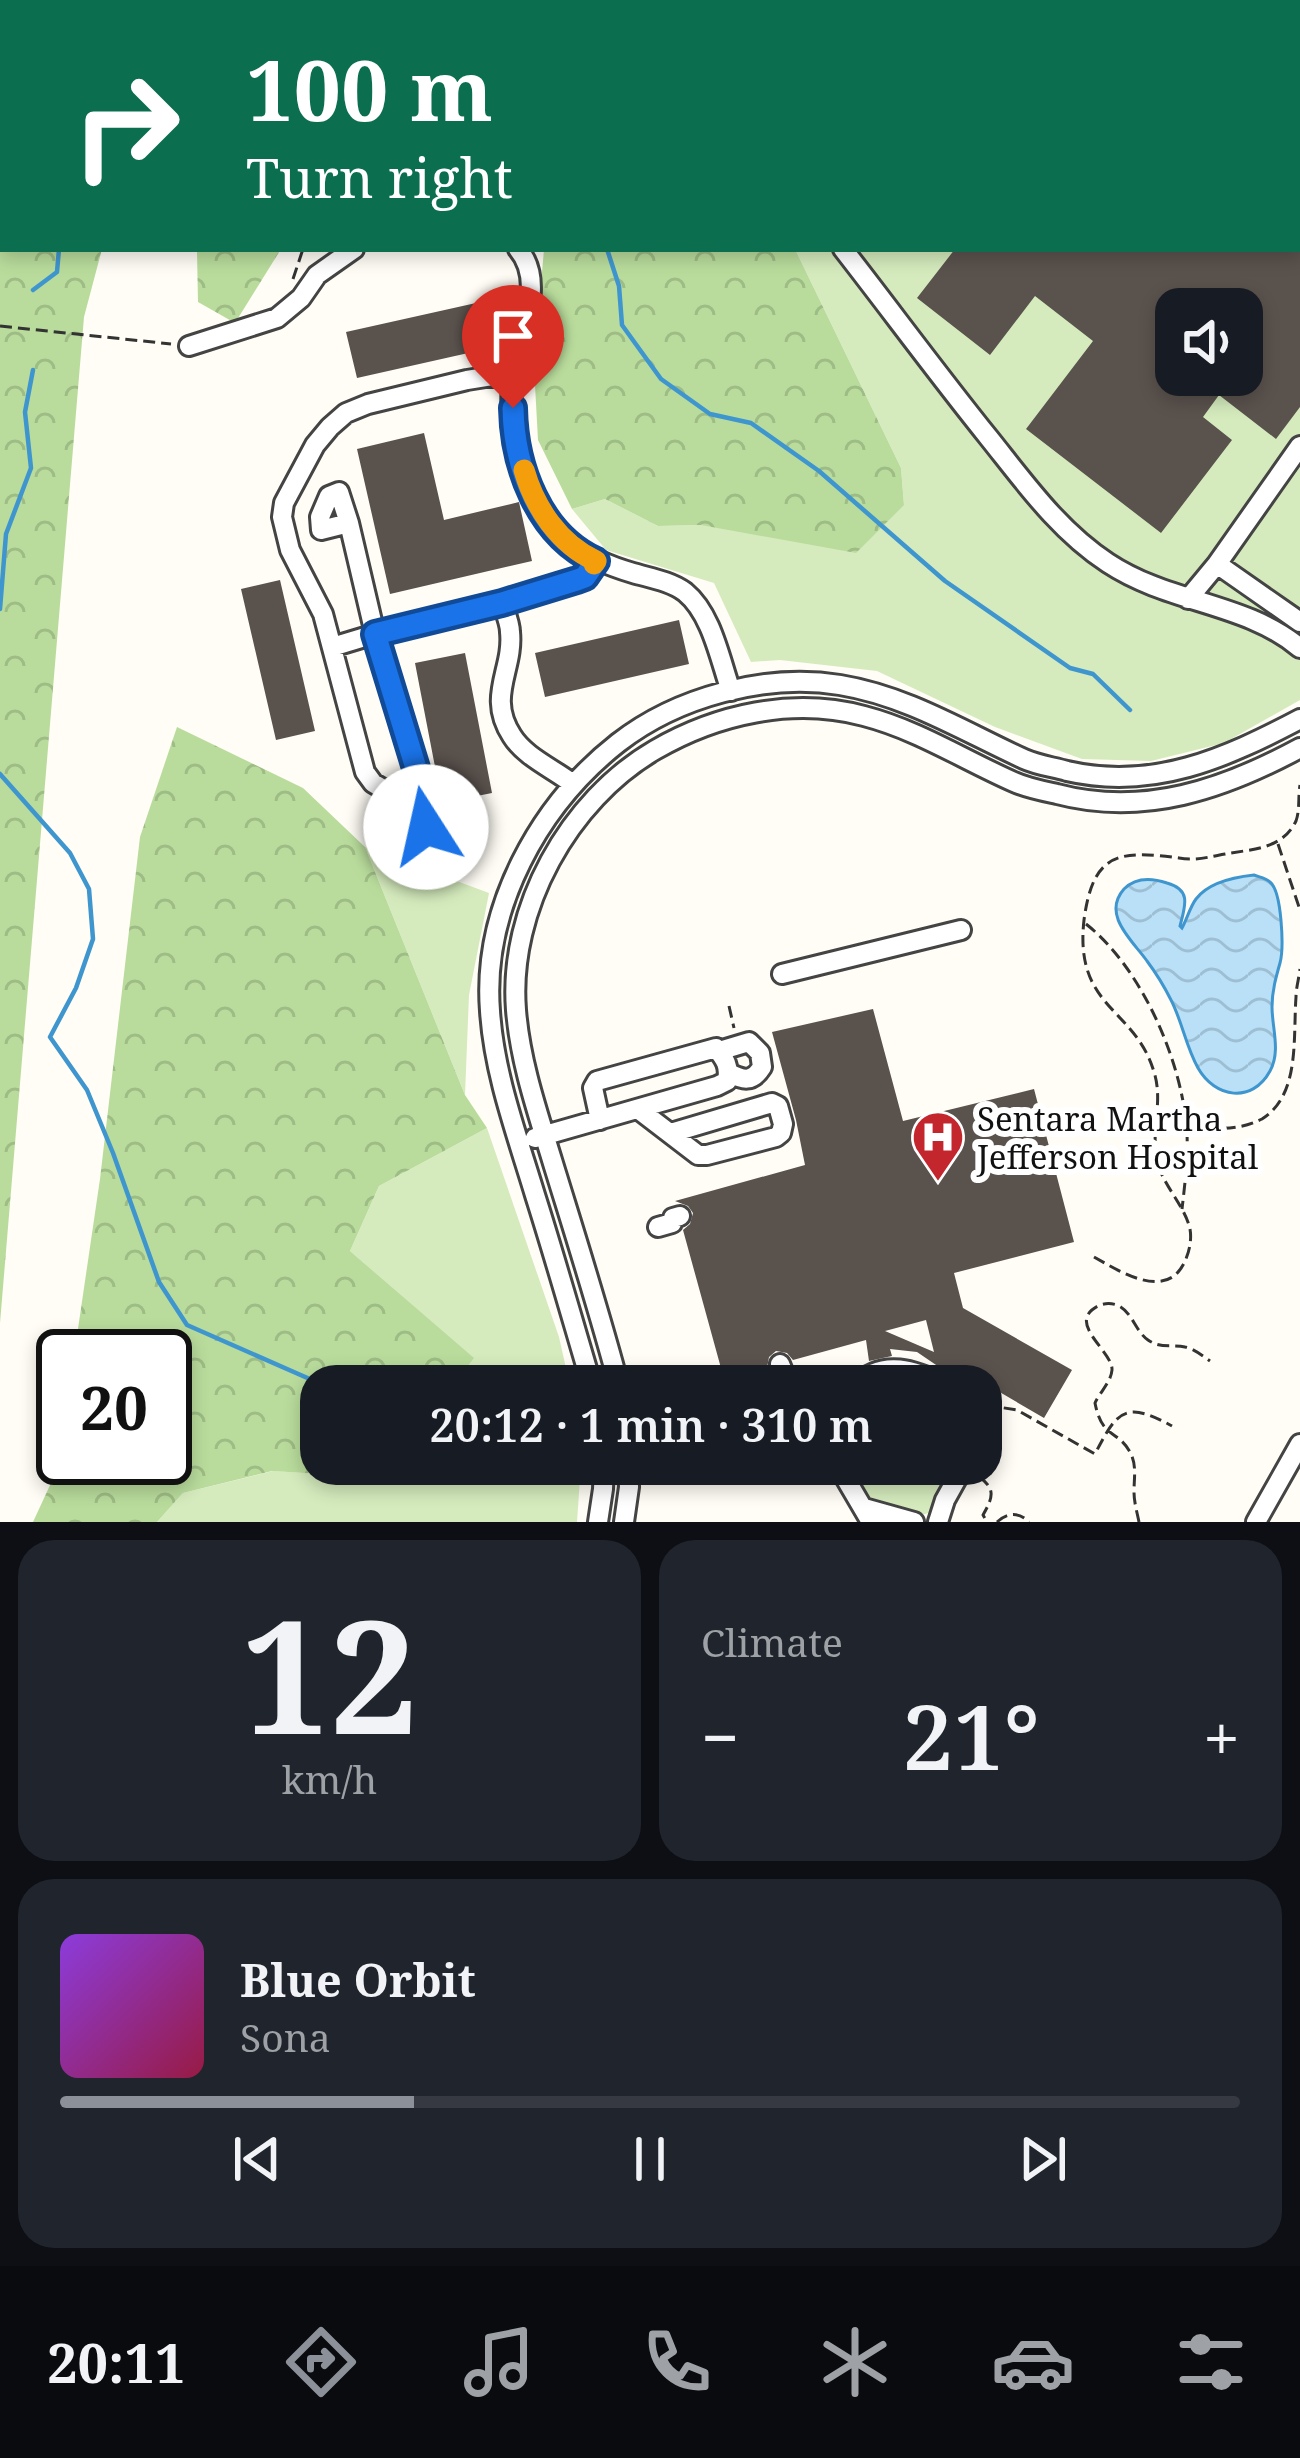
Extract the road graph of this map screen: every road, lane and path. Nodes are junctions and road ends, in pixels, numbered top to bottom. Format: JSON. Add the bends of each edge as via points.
{"nodes":[{"id":1,"x":302,"y":252,"type":"edge"},
{"id":2,"x":350,"y":252,"type":"edge"},
{"id":3,"x":521,"y":252,"type":"edge"},
{"id":4,"x":845,"y":252,"type":"edge"},
{"id":5,"x":292,"y":282,"type":"dead end"},
{"id":6,"x":0,"y":326,"type":"edge"},
{"id":7,"x":189,"y":346,"type":"joint"},
{"id":8,"x":512,"y":379,"type":"junction"},
{"id":9,"x":1300,"y":446,"type":"edge"},
{"id":10,"x":349,"y":524,"type":"dead end"},
{"id":11,"x":596,"y":561,"type":"junction"},
{"id":12,"x":1217,"y":564,"type":"junction"},
{"id":13,"x":1188,"y":599,"type":"junction"},
{"id":14,"x":502,"y":603,"type":"junction"},
{"id":15,"x":1300,"y":622,"type":"edge"},
{"id":16,"x":375,"y":634,"type":"junction"},
{"id":17,"x":332,"y":647,"type":"junction"},
{"id":18,"x":1300,"y":648,"type":"edge"},
{"id":19,"x":730,"y":691,"type":"junction"},
{"id":20,"x":1300,"y":719,"type":"edge"},
{"id":21,"x":1300,"y":748,"type":"edge"},
{"id":22,"x":573,"y":784,"type":"junction"},
{"id":23,"x":1300,"y":785,"type":"edge"},
{"id":24,"x":423,"y":791,"type":"junction"},
{"id":25,"x":1277,"y":841,"type":"junction"},
{"id":26,"x":446,"y":845,"type":"dead end"},
{"id":27,"x":1300,"y":910,"type":"edge"},
{"id":28,"x":1084,"y":922,"type":"junction"},
{"id":29,"x":961,"y":930,"type":"dead end"},
{"id":30,"x":1300,"y":969,"type":"edge"},
{"id":31,"x":782,"y":974,"type":"dead end"},
{"id":32,"x":729,"y":1006,"type":"dead end"},
{"id":33,"x":735,"y":1030,"type":"dead end"},
{"id":34,"x":719,"y":1052,"type":"junction"},
{"id":35,"x":729,"y":1072,"type":"junction"},
{"id":36,"x":638,"y":1108,"type":"junction"},
{"id":37,"x":599,"y":1120,"type":"junction"},
{"id":38,"x":1186,"y":1123,"type":"junction"},
{"id":39,"x":671,"y":1132,"type":"junction"},
{"id":40,"x":544,"y":1135,"type":"junction"},
{"id":41,"x":519,"y":1142,"type":"junction"},
{"id":42,"x":1181,"y":1210,"type":"junction"},
{"id":43,"x":1094,"y":1257,"type":"dead end"},
{"id":44,"x":1210,"y":1361,"type":"dead end"},
{"id":45,"x":586,"y":1365,"type":"edge"},
{"id":46,"x":613,"y":1365,"type":"edge"},
{"id":47,"x":1002,"y":1408,"type":"edge"},
{"id":48,"x":1172,"y":1426,"type":"dead end"},
{"id":49,"x":1106,"y":1432,"type":"junction"},
{"id":50,"x":1300,"y":1444,"type":"edge"},
{"id":51,"x":604,"y":1485,"type":"edge"},
{"id":52,"x":629,"y":1485,"type":"edge"},
{"id":53,"x":850,"y":1485,"type":"edge"},
{"id":54,"x":959,"y":1485,"type":"edge"},
{"id":55,"x":989,"y":1485,"type":"edge"},
{"id":56,"x":868,"y":1515,"type":"edge"},
{"id":57,"x":599,"y":1522,"type":"edge"},
{"id":58,"x":624,"y":1522,"type":"edge"},
{"id":59,"x":914,"y":1522,"type":"edge"},
{"id":60,"x":938,"y":1522,"type":"edge"},
{"id":61,"x":987,"y":1522,"type":"edge"},
{"id":62,"x":997,"y":1522,"type":"edge"},
{"id":63,"x":1029,"y":1522,"type":"edge"},
{"id":64,"x":1139,"y":1522,"type":"edge"},
{"id":65,"x":1256,"y":1522,"type":"edge"}],
"edges":[{"from":1,"to":5,"type":"path"},
{"from":2,"to":7,"type":"street","via":[[278,318]]},
{"from":3,"to":8,"type":"street","via":[[530,293]]},
{"from":4,"to":13,"type":"street","via":[[1062,527],[1137,581]]},
{"from":6,"to":7,"type":"path"},
{"from":8,"to":11,"type":"street","via":[[513,435],[541,513]]},
{"from":8,"to":17,"type":"street","via":[[467,380],[368,404],[346,413],[315,445],[282,517]]},
{"from":9,"to":12,"type":"street"},
{"from":10,"to":16,"type":"street"},
{"from":11,"to":14,"type":"street","via":[[585,577]]},
{"from":11,"to":19,"type":"street","via":[[683,590],[708,626]]},
{"from":12,"to":13,"type":"street"},
{"from":12,"to":15,"type":"street"},
{"from":13,"to":18,"type":"street","via":[[1252,619]]},
{"from":14,"to":16,"type":"street"},
{"from":14,"to":22,"type":"street","via":[[511,632],[499,691],[512,737]]},
{"from":16,"to":17,"type":"street"},
{"from":16,"to":24,"type":"street"},
{"from":17,"to":24,"type":"street","via":[[365,772],[395,796]]},
{"from":19,"to":20,"type":"street","via":[[793,682],[869,690],[1029,761],[1126,778],[1201,765]]},
{"from":19,"to":22,"type":"street","via":[[626,737]]},
{"from":21,"to":40,"type":"street","via":[[1213,789],[1127,804],[1018,784],[906,730],[830,710],[760,712],[680,736],[610,783],[579,817],[528,913],[515,1007]]},
{"from":22,"to":41,"type":"street","via":[[520,863],[493,956],[489,1008]]},
{"from":23,"to":25,"type":"path","via":[[1298,816]]},
{"from":24,"to":26,"type":"street","via":[[426,827]]},
{"from":25,"to":27,"type":"path"},
{"from":25,"to":28,"type":"path","via":[[1197,860],[1118,856],[1092,885]]},
{"from":28,"to":38,"type":"path","via":[[1148,1004],[1176,1069]]},
{"from":28,"to":42,"type":"path","via":[[1086,970],[1096,992],[1155,1075],[1156,1156]]},
{"from":29,"to":31,"type":"street"},
{"from":30,"to":38,"type":"path","via":[[1298,1058],[1282,1104],[1234,1129]]},
{"from":32,"to":33,"type":"path"},
{"from":34,"to":35,"type":"street"},
{"from":34,"to":35,"type":"street","via":[[749,1042],[760,1053],[762,1067],[752,1078]]},
{"from":34,"to":37,"type":"street","via":[[597,1081]]},
{"from":35,"to":36,"type":"street","via":[[717,1086]]},
{"from":36,"to":37,"type":"street"},
{"from":36,"to":39,"type":"street"},
{"from":37,"to":40,"type":"street"},
{"from":38,"to":42,"type":"path"},
{"from":39,"to":39,"type":"street","via":[[772,1103],[782,1124],[765,1140],[707,1155]]},
{"from":40,"to":41,"type":"street"},
{"from":40,"to":46,"type":"street"},
{"from":41,"to":45,"type":"street"},
{"from":42,"to":43,"type":"path","via":[[1191,1246],[1175,1276],[1146,1281]]},
{"from":44,"to":49,"type":"path","via":[[1187,1346],[1154,1344],[1113,1304],[1092,1310],[1088,1331],[1112,1365],[1095,1403]]},
{"from":47,"to":49,"type":"path","via":[[1095,1454]]},
{"from":48,"to":49,"type":"path","via":[[1138,1411],[1120,1414]]},
{"from":49,"to":64,"type":"path","via":[[1133,1456]]},
{"from":50,"to":65,"type":"street"},
{"from":51,"to":57,"type":"street"},
{"from":52,"to":58,"type":"street"},
{"from":53,"to":56,"type":"street"},
{"from":54,"to":60,"type":"street"},
{"from":55,"to":61,"type":"path"},
{"from":56,"to":59,"type":"street"},
{"from":62,"to":63,"type":"path","via":[[1015,1514]]}]}
